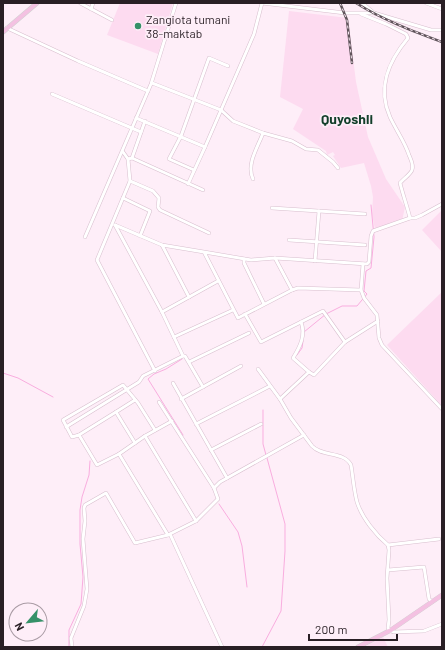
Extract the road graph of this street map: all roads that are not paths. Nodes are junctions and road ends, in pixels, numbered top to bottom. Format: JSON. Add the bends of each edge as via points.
{"nodes":[{"id":1,"x":37,"y":3,"type":"edge"},
{"id":2,"x":80,"y":3,"type":"edge"},
{"id":3,"x":94,"y":3,"type":"edge"},
{"id":4,"x":176,"y":3,"type":"edge"},
{"id":5,"x":262,"y":3,"type":"edge"},
{"id":6,"x":362,"y":3,"type":"edge"},
{"id":7,"x":426,"y":3,"type":"edge"},
{"id":8,"x":91,"y":9,"type":"junction"},
{"id":9,"x":442,"y":9,"type":"edge"},
{"id":10,"x":374,"y":13,"type":"junction"},
{"id":11,"x":361,"y":14,"type":"junction"},
{"id":12,"x":112,"y":20,"type":"dead end"},
{"id":13,"x":7,"y":28,"type":"junction"},
{"id":14,"x":442,"y":30,"type":"edge"},
{"id":15,"x":3,"y":32,"type":"edge"},
{"id":16,"x":228,"y":66,"type":"dead end"},
{"id":17,"x":152,"y":82,"type":"junction"},
{"id":18,"x":148,"y":91,"type":"junction"},
{"id":19,"x":52,"y":94,"type":"dead end"},
{"id":20,"x":194,"y":100,"type":"junction"},
{"id":21,"x":220,"y":110,"type":"junction"},
{"id":22,"x":136,"y":118,"type":"junction"},
{"id":23,"x":145,"y":121,"type":"junction"},
{"id":24,"x":133,"y":128,"type":"junction"},
{"id":25,"x":141,"y":132,"type":"junction"},
{"id":26,"x":263,"y":133,"type":"junction"},
{"id":27,"x":181,"y":136,"type":"junction"},
{"id":28,"x":205,"y":147,"type":"junction"},
{"id":29,"x":123,"y":152,"type":"junction"},
{"id":30,"x":130,"y":158,"type":"junction"},
{"id":31,"x":338,"y":168,"type":"dead end"},
{"id":32,"x":194,"y":170,"type":"junction"},
{"id":33,"x":253,"y":179,"type":"dead end"},
{"id":34,"x":130,"y":181,"type":"junction"},
{"id":35,"x":188,"y":184,"type":"junction"},
{"id":36,"x":203,"y":190,"type":"dead end"},
{"id":37,"x":123,"y":198,"type":"junction"},
{"id":38,"x":442,"y":204,"type":"edge"},
{"id":39,"x":272,"y":208,"type":"dead end"},
{"id":40,"x":319,"y":211,"type":"junction"},
{"id":41,"x":365,"y":214,"type":"dead end"},
{"id":42,"x":410,"y":218,"type":"junction"},
{"id":43,"x":112,"y":223,"type":"junction"},
{"id":44,"x":116,"y":225,"type":"junction"},
{"id":45,"x":209,"y":232,"type":"dead end"},
{"id":46,"x":140,"y":236,"type":"junction"},
{"id":47,"x":85,"y":237,"type":"dead end"},
{"id":48,"x":289,"y":240,"type":"dead end"},
{"id":49,"x":316,"y":242,"type":"junction"},
{"id":50,"x":162,"y":245,"type":"junction"},
{"id":51,"x":365,"y":245,"type":"dead end"},
{"id":52,"x":204,"y":252,"type":"junction"},
{"id":53,"x":275,"y":258,"type":"junction"},
{"id":54,"x":244,"y":259,"type":"junction"},
{"id":55,"x":315,"y":261,"type":"junction"},
{"id":56,"x":363,"y":264,"type":"junction"},
{"id":57,"x":218,"y":281,"type":"junction"},
{"id":58,"x":292,"y":290,"type":"junction"},
{"id":59,"x":362,"y":290,"type":"junction"},
{"id":60,"x":189,"y":297,"type":"junction"},
{"id":61,"x":264,"y":304,"type":"junction"},
{"id":62,"x":233,"y":310,"type":"junction"},
{"id":63,"x":162,"y":312,"type":"junction"},
{"id":64,"x":245,"y":314,"type":"junction"},
{"id":65,"x":378,"y":321,"type":"junction"},
{"id":66,"x":301,"y":322,"type":"junction"},
{"id":67,"x":249,"y":333,"type":"dead end"},
{"id":68,"x":174,"y":337,"type":"junction"},
{"id":69,"x":345,"y":342,"type":"junction"},
{"id":70,"x":183,"y":356,"type":"junction"},
{"id":71,"x":189,"y":362,"type":"junction"},
{"id":72,"x":241,"y":366,"type":"dead end"},
{"id":73,"x":258,"y":369,"type":"dead end"},
{"id":74,"x":155,"y":371,"type":"junction"},
{"id":75,"x":309,"y":372,"type":"junction"},
{"id":76,"x":173,"y":383,"type":"dead end"},
{"id":77,"x":270,"y":386,"type":"junction"},
{"id":78,"x":203,"y":387,"type":"junction"},
{"id":79,"x":127,"y":390,"type":"junction"},
{"id":80,"x":181,"y":398,"type":"junction"},
{"id":81,"x":280,"y":399,"type":"junction"},
{"id":82,"x":135,"y":400,"type":"junction"},
{"id":83,"x":160,"y":402,"type":"dead end"},
{"id":84,"x":442,"y":409,"type":"edge"},
{"id":85,"x":116,"y":412,"type":"junction"},
{"id":86,"x":172,"y":421,"type":"junction"},
{"id":87,"x":196,"y":424,"type":"junction"},
{"id":88,"x":261,"y":424,"type":"dead end"},
{"id":89,"x":66,"y":427,"type":"junction"},
{"id":90,"x":155,"y":430,"type":"junction"},
{"id":91,"x":80,"y":435,"type":"junction"},
{"id":92,"x":304,"y":435,"type":"junction"},
{"id":93,"x":145,"y":436,"type":"junction"},
{"id":94,"x":135,"y":443,"type":"junction"},
{"id":95,"x":211,"y":450,"type":"junction"},
{"id":96,"x":119,"y":454,"type":"junction"},
{"id":97,"x":227,"y":478,"type":"junction"},
{"id":98,"x":214,"y":488,"type":"junction"},
{"id":99,"x":196,"y":521,"type":"junction"},
{"id":100,"x":169,"y":534,"type":"junction"},
{"id":101,"x":439,"y":539,"type":"dead end"},
{"id":102,"x":388,"y":545,"type":"junction"},
{"id":103,"x":388,"y":570,"type":"junction"},
{"id":104,"x":442,"y":595,"type":"edge"},
{"id":105,"x":432,"y":602,"type":"junction"},
{"id":106,"x":442,"y":624,"type":"edge"},
{"id":107,"x":390,"y":630,"type":"junction"},
{"id":108,"x":72,"y":647,"type":"edge"},
{"id":109,"x":222,"y":647,"type":"edge"},
{"id":110,"x":358,"y":647,"type":"edge"}],
"edges":[{"from":1,"to":13,"type":"main road"},
{"from":2,"to":8,"type":"street"},
{"from":3,"to":8,"type":"street"},
{"from":4,"to":17,"type":"street"},
{"from":5,"to":11,"type":"street"},
{"from":5,"to":21,"type":"street","via":[[254,34]]},
{"from":6,"to":10,"type":"street"},
{"from":7,"to":9,"type":"street"},
{"from":8,"to":12,"type":"street"},
{"from":10,"to":11,"type":"street"},
{"from":10,"to":14,"type":"street","via":[[431,30]]},
{"from":11,"to":42,"type":"street","via":[[406,34],[408,38],[390,65],[384,84],[384,100],[413,166],[412,172],[400,183]]},
{"from":13,"to":15,"type":"main road"},
{"from":13,"to":18,"type":"street"},
{"from":16,"to":20,"type":"street","via":[[209,58]]},
{"from":17,"to":18,"type":"street"},
{"from":17,"to":20,"type":"street"},
{"from":18,"to":22,"type":"street"},
{"from":19,"to":24,"type":"street"},
{"from":20,"to":21,"type":"street"},
{"from":20,"to":27,"type":"street"},
{"from":21,"to":26,"type":"street","via":[[233,121]]},
{"from":21,"to":28,"type":"street"},
{"from":22,"to":23,"type":"street"},
{"from":22,"to":24,"type":"street"},
{"from":23,"to":25,"type":"street"},
{"from":23,"to":27,"type":"street"},
{"from":24,"to":25,"type":"street"},
{"from":24,"to":29,"type":"street"},
{"from":25,"to":30,"type":"street"},
{"from":26,"to":31,"type":"street","via":[[292,141],[306,149],[318,150]]},
{"from":26,"to":33,"type":"street","via":[[251,164],[250,172]]},
{"from":27,"to":28,"type":"street"},
{"from":27,"to":32,"type":"street","via":[[168,159]]},
{"from":28,"to":32,"type":"street"},
{"from":29,"to":30,"type":"street"},
{"from":29,"to":47,"type":"street"},
{"from":30,"to":34,"type":"street"},
{"from":30,"to":35,"type":"street"},
{"from":32,"to":35,"type":"street"},
{"from":34,"to":37,"type":"street"},
{"from":34,"to":45,"type":"street","via":[[153,191],[159,198],[160,210]]},
{"from":35,"to":36,"type":"street"},
{"from":37,"to":43,"type":"street"},
{"from":37,"to":46,"type":"street","via":[[150,211]]},
{"from":38,"to":42,"type":"street","via":[[422,215]]},
{"from":39,"to":40,"type":"street"},
{"from":40,"to":41,"type":"street"},
{"from":40,"to":49,"type":"street"},
{"from":42,"to":56,"type":"street","via":[[372,231],[369,262]]},
{"from":43,"to":44,"type":"street"},
{"from":43,"to":74,"type":"street","via":[[98,262]]},
{"from":44,"to":46,"type":"street"},
{"from":44,"to":63,"type":"street"},
{"from":46,"to":50,"type":"street"},
{"from":48,"to":49,"type":"street"},
{"from":49,"to":51,"type":"street"},
{"from":49,"to":55,"type":"street"},
{"from":50,"to":52,"type":"street"},
{"from":50,"to":60,"type":"street"},
{"from":52,"to":54,"type":"street"},
{"from":52,"to":57,"type":"street"},
{"from":53,"to":54,"type":"street"},
{"from":53,"to":55,"type":"street"},
{"from":53,"to":58,"type":"street"},
{"from":54,"to":61,"type":"street"},
{"from":55,"to":56,"type":"street"},
{"from":56,"to":59,"type":"street"},
{"from":57,"to":60,"type":"street"},
{"from":57,"to":62,"type":"street"},
{"from":58,"to":59,"type":"street"},
{"from":58,"to":61,"type":"street"},
{"from":59,"to":65,"type":"street"},
{"from":60,"to":63,"type":"street"},
{"from":61,"to":64,"type":"street"},
{"from":62,"to":64,"type":"street","via":[[238,318]]},
{"from":62,"to":68,"type":"street"},
{"from":63,"to":68,"type":"street"},
{"from":64,"to":66,"type":"street","via":[[261,342]]},
{"from":65,"to":69,"type":"street"},
{"from":65,"to":84,"type":"street","via":[[382,345]]},
{"from":66,"to":69,"type":"street","via":[[324,311]]},
{"from":66,"to":75,"type":"street","via":[[303,328],[300,347],[292,358]]},
{"from":67,"to":71,"type":"street"},
{"from":68,"to":70,"type":"street"},
{"from":69,"to":75,"type":"street","via":[[314,375]]},
{"from":70,"to":71,"type":"street"},
{"from":70,"to":74,"type":"street"},
{"from":71,"to":78,"type":"street"},
{"from":72,"to":78,"type":"street"},
{"from":73,"to":77,"type":"street"},
{"from":74,"to":79,"type":"street","via":[[143,376]]},
{"from":75,"to":81,"type":"street"},
{"from":76,"to":80,"type":"street"},
{"from":77,"to":81,"type":"street"},
{"from":77,"to":87,"type":"street"},
{"from":78,"to":80,"type":"street"},
{"from":79,"to":82,"type":"street"},
{"from":79,"to":89,"type":"street"},
{"from":79,"to":89,"type":"street","via":[[122,385],[64,420]]},
{"from":80,"to":87,"type":"street"},
{"from":81,"to":92,"type":"street"},
{"from":82,"to":85,"type":"street"},
{"from":82,"to":90,"type":"street"},
{"from":83,"to":86,"type":"street"},
{"from":85,"to":91,"type":"street"},
{"from":85,"to":94,"type":"street"},
{"from":86,"to":90,"type":"street"},
{"from":86,"to":98,"type":"street"},
{"from":87,"to":95,"type":"street"},
{"from":88,"to":95,"type":"street"},
{"from":89,"to":91,"type":"street","via":[[72,437]]},
{"from":90,"to":93,"type":"street"},
{"from":91,"to":96,"type":"street","via":[[97,465]]},
{"from":92,"to":97,"type":"street"},
{"from":92,"to":102,"type":"street","via":[[316,450],[349,461],[357,502],[362,513]]},
{"from":93,"to":94,"type":"street"},
{"from":93,"to":99,"type":"street"},
{"from":94,"to":96,"type":"street"},
{"from":95,"to":97,"type":"street"},
{"from":96,"to":100,"type":"street"},
{"from":97,"to":98,"type":"street"},
{"from":98,"to":99,"type":"street","via":[[218,499]]},
{"from":99,"to":100,"type":"street"},
{"from":100,"to":108,"type":"street","via":[[135,543],[106,493],[85,505],[83,539],[87,589],[84,606],[71,638]]},
{"from":100,"to":109,"type":"street"},
{"from":101,"to":102,"type":"street"},
{"from":102,"to":103,"type":"street"},
{"from":103,"to":105,"type":"street","via":[[424,567],[429,599]]},
{"from":103,"to":107,"type":"street"},
{"from":104,"to":105,"type":"main road"},
{"from":105,"to":107,"type":"main road"},
{"from":106,"to":107,"type":"street","via":[[424,631]]},
{"from":107,"to":110,"type":"main road"}]}
